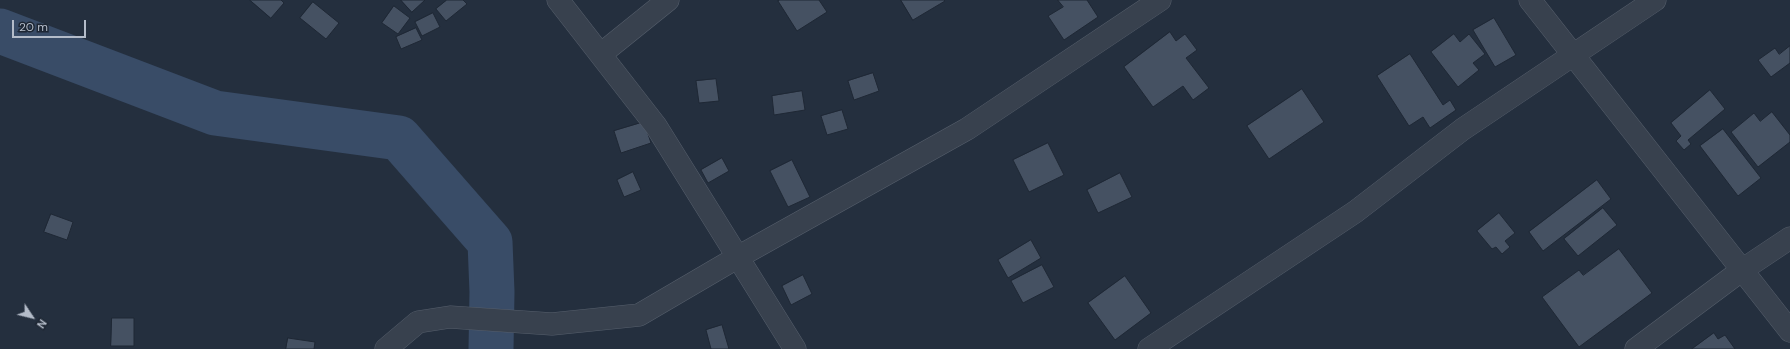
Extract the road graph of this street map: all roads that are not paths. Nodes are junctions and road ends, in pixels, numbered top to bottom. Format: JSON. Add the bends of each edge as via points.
{"nodes":[{"id":1,"x":558,"y":0,"type":"edge"},
{"id":2,"x":668,"y":0,"type":"edge"},
{"id":3,"x":1160,"y":0,"type":"edge"},
{"id":4,"x":1530,"y":0,"type":"edge"},
{"id":5,"x":1655,"y":0,"type":"edge"},
{"id":6,"x":601,"y":54,"type":"junction"},
{"id":7,"x":1574,"y":55,"type":"junction"},
{"id":8,"x":1790,"y":238,"type":"edge"},
{"id":9,"x":738,"y":257,"type":"junction"},
{"id":10,"x":1742,"y":270,"type":"junction"},
{"id":11,"x":1790,"y":331,"type":"edge"},
{"id":12,"x":386,"y":349,"type":"edge"},
{"id":13,"x":795,"y":349,"type":"edge"},
{"id":14,"x":1150,"y":349,"type":"edge"},
{"id":15,"x":1636,"y":349,"type":"edge"}],
"edges":[{"from":1,"to":6,"type":"street"},
{"from":2,"to":6,"type":"street"},
{"from":3,"to":9,"type":"street","via":[[967,130]]},
{"from":4,"to":7,"type":"street"},
{"from":5,"to":7,"type":"street"},
{"from":6,"to":9,"type":"street","via":[[656,126]]},
{"from":7,"to":10,"type":"street"},
{"from":7,"to":14,"type":"street","via":[[1464,129],[1355,212]]},
{"from":8,"to":10,"type":"street"},
{"from":9,"to":12,"type":"street","via":[[638,315],[552,324],[450,317],[418,322]]},
{"from":9,"to":13,"type":"street"},
{"from":10,"to":11,"type":"street"},
{"from":10,"to":15,"type":"street"}]}
